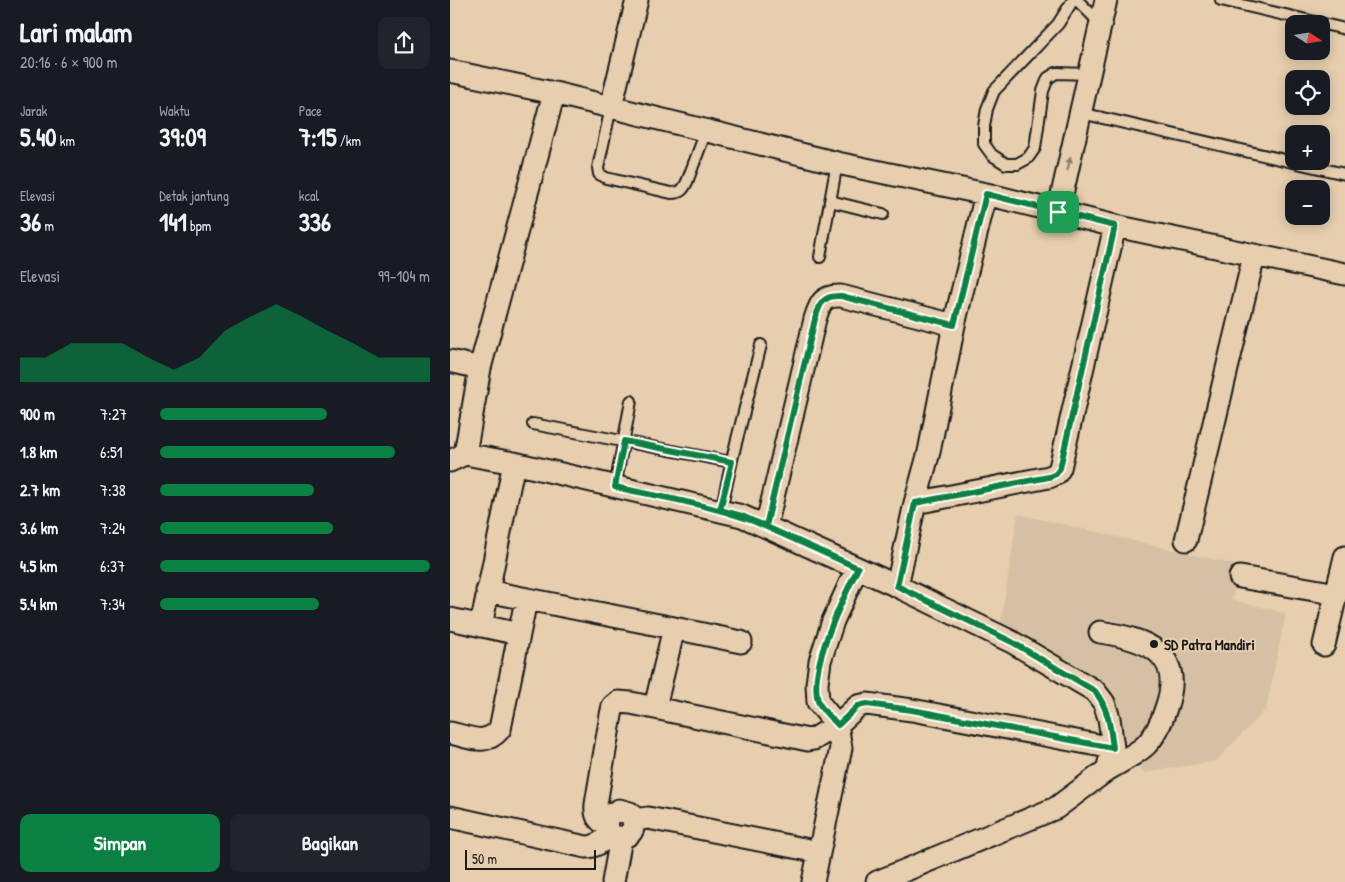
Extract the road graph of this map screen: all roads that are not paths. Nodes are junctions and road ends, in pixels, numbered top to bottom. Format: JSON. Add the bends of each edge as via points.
{"nodes":[{"id":1,"x":637,"y":0,"type":"edge"},
{"id":2,"x":1073,"y":0,"type":"edge"},
{"id":3,"x":1077,"y":0,"type":"edge"},
{"id":4,"x":1106,"y":0,"type":"edge"},
{"id":5,"x":1221,"y":0,"type":"edge"},
{"id":6,"x":1100,"y":24,"type":"junction"},
{"id":7,"x":1345,"y":29,"type":"edge"},
{"id":8,"x":450,"y":71,"type":"edge"},
{"id":9,"x":1089,"y":74,"type":"junction"},
{"id":10,"x":554,"y":93,"type":"junction"},
{"id":11,"x":611,"y":107,"type":"junction"},
{"id":12,"x":1080,"y":113,"type":"junction"},
{"id":13,"x":706,"y":131,"type":"junction"},
{"id":14,"x":837,"y":163,"type":"junction"},
{"id":15,"x":1345,"y":174,"type":"edge"},
{"id":16,"x":986,"y":194,"type":"junction"},
{"id":17,"x":830,"y":201,"type":"junction"},
{"id":18,"x":1058,"y":212,"type":"junction"},
{"id":19,"x":883,"y":214,"type":"dead end"},
{"id":20,"x":1115,"y":226,"type":"junction"},
{"id":21,"x":1254,"y":256,"type":"junction"},
{"id":22,"x":820,"y":257,"type":"dead end"},
{"id":23,"x":1345,"y":274,"type":"edge"},
{"id":24,"x":954,"y":325,"type":"junction"},
{"id":25,"x":761,"y":345,"type":"dead end"},
{"id":26,"x":450,"y":362,"type":"edge"},
{"id":27,"x":480,"y":368,"type":"junction"},
{"id":28,"x":632,"y":402,"type":"dead end"},
{"id":29,"x":533,"y":424,"type":"dead end"},
{"id":30,"x":624,"y":441,"type":"junction"},
{"id":31,"x":457,"y":458,"type":"edge"},
{"id":32,"x":732,"y":462,"type":"junction"},
{"id":33,"x":514,"y":463,"type":"junction"},
{"id":34,"x":615,"y":487,"type":"junction"},
{"id":35,"x":915,"y":503,"type":"junction"},
{"id":36,"x":720,"y":510,"type":"junction"},
{"id":37,"x":766,"y":526,"type":"junction"},
{"id":38,"x":1186,"y":540,"type":"dead end"},
{"id":39,"x":1345,"y":557,"type":"edge"},
{"id":40,"x":858,"y":568,"type":"junction"},
{"id":41,"x":1240,"y":577,"type":"dead end"},
{"id":42,"x":897,"y":586,"type":"junction"},
{"id":43,"x":487,"y":591,"type":"junction"},
{"id":44,"x":1336,"y":594,"type":"junction"},
{"id":45,"x":526,"y":600,"type":"junction"},
{"id":46,"x":450,"y":619,"type":"edge"},
{"id":47,"x":481,"y":626,"type":"junction"},
{"id":48,"x":674,"y":628,"type":"junction"},
{"id":49,"x":1100,"y":632,"type":"dead end"},
{"id":50,"x":519,"y":634,"type":"junction"},
{"id":51,"x":741,"y":642,"type":"dead end"},
{"id":52,"x":1324,"y":646,"type":"dead end"},
{"id":53,"x":655,"y":707,"type":"junction"},
{"id":54,"x":838,"y":725,"type":"junction"},
{"id":55,"x":450,"y":733,"type":"edge"},
{"id":56,"x":1113,"y":748,"type":"junction"},
{"id":57,"x":1107,"y":770,"type":"junction"},
{"id":58,"x":450,"y":817,"type":"edge"},
{"id":59,"x":618,"y":830,"type":"junction"},
{"id":60,"x":819,"y":852,"type":"junction"},
{"id":61,"x":613,"y":882,"type":"edge"},
{"id":62,"x":813,"y":882,"type":"edge"},
{"id":63,"x":877,"y":882,"type":"edge"}],
"edges":[{"from":1,"to":11,"type":"street"},
{"from":2,"to":9,"type":"lane","via":[[1058,24],[994,91],[984,126],[984,144],[992,155],[1006,164],[1016,164],[1028,158],[1035,148],[1043,91],[1048,78],[1056,73]]},
{"from":3,"to":6,"type":"lane"},
{"from":4,"to":6,"type":"street"},
{"from":5,"to":7,"type":"lane"},
{"from":6,"to":9,"type":"street"},
{"from":8,"to":10,"type":"street"},
{"from":9,"to":12,"type":"street"},
{"from":10,"to":11,"type":"street"},
{"from":10,"to":27,"type":"street"},
{"from":11,"to":13,"type":"street"},
{"from":11,"to":13,"type":"lane","via":[[598,168],[599,174],[606,178],[678,193],[684,189]]},
{"from":12,"to":15,"type":"lane"},
{"from":18,"to":12,"type":"street","one_way":true},
{"from":13,"to":14,"type":"street"},
{"from":14,"to":16,"type":"street"},
{"from":14,"to":17,"type":"lane"},
{"from":16,"to":18,"type":"street"},
{"from":16,"to":24,"type":"street"},
{"from":17,"to":19,"type":"lane"},
{"from":17,"to":22,"type":"lane"},
{"from":18,"to":20,"type":"street"},
{"from":20,"to":21,"type":"street"},
{"from":20,"to":35,"type":"street","via":[[1060,468],[1056,474]]},
{"from":21,"to":23,"type":"street"},
{"from":21,"to":38,"type":"street"},
{"from":24,"to":35,"type":"street","via":[[929,452]]},
{"from":24,"to":37,"type":"street","via":[[841,296],[824,300],[815,319]]},
{"from":25,"to":32,"type":"lane"},
{"from":26,"to":27,"type":"street"},
{"from":27,"to":31,"type":"street"},
{"from":28,"to":30,"type":"lane"},
{"from":29,"to":30,"type":"lane"},
{"from":30,"to":32,"type":"lane"},
{"from":30,"to":34,"type":"lane"},
{"from":31,"to":33,"type":"street"},
{"from":32,"to":36,"type":"lane"},
{"from":33,"to":34,"type":"street"},
{"from":33,"to":43,"type":"street"},
{"from":34,"to":36,"type":"street"},
{"from":35,"to":42,"type":"street"},
{"from":36,"to":37,"type":"street"},
{"from":37,"to":40,"type":"street"},
{"from":39,"to":44,"type":"street"},
{"from":40,"to":42,"type":"street"},
{"from":40,"to":54,"type":"street","via":[[833,621],[820,660],[818,702]]},
{"from":41,"to":44,"type":"street"},
{"from":42,"to":56,"type":"street","via":[[1012,642],[1095,691],[1109,718]]},
{"from":43,"to":45,"type":"street"},
{"from":43,"to":47,"type":"street"},
{"from":44,"to":52,"type":"street"},
{"from":45,"to":48,"type":"street"},
{"from":45,"to":50,"type":"street"},
{"from":46,"to":47,"type":"street"},
{"from":47,"to":50,"type":"street"},
{"from":48,"to":51,"type":"street"},
{"from":48,"to":53,"type":"street"},
{"from":49,"to":57,"type":"street","via":[[1129,636],[1162,655],[1169,666],[1172,683],[1161,723],[1146,745]]},
{"from":50,"to":55,"type":"street","via":[[500,729],[490,739],[482,740]]},
{"from":53,"to":54,"type":"street","via":[[808,740]]},
{"from":53,"to":59,"type":"street","via":[[624,702],[613,706],[595,812],[598,819]]},
{"from":54,"to":56,"type":"street","via":[[858,706],[867,704]]},
{"from":54,"to":60,"type":"street","via":[[841,748]]},
{"from":56,"to":57,"type":"street"},
{"from":57,"to":63,"type":"street","via":[[1056,808]]},
{"from":58,"to":59,"type":"street","via":[[586,847],[598,845]]},
{"from":59,"to":60,"type":"street","via":[[641,818],[654,819]]},
{"from":59,"to":61,"type":"street"},
{"from":60,"to":62,"type":"street"}]}
